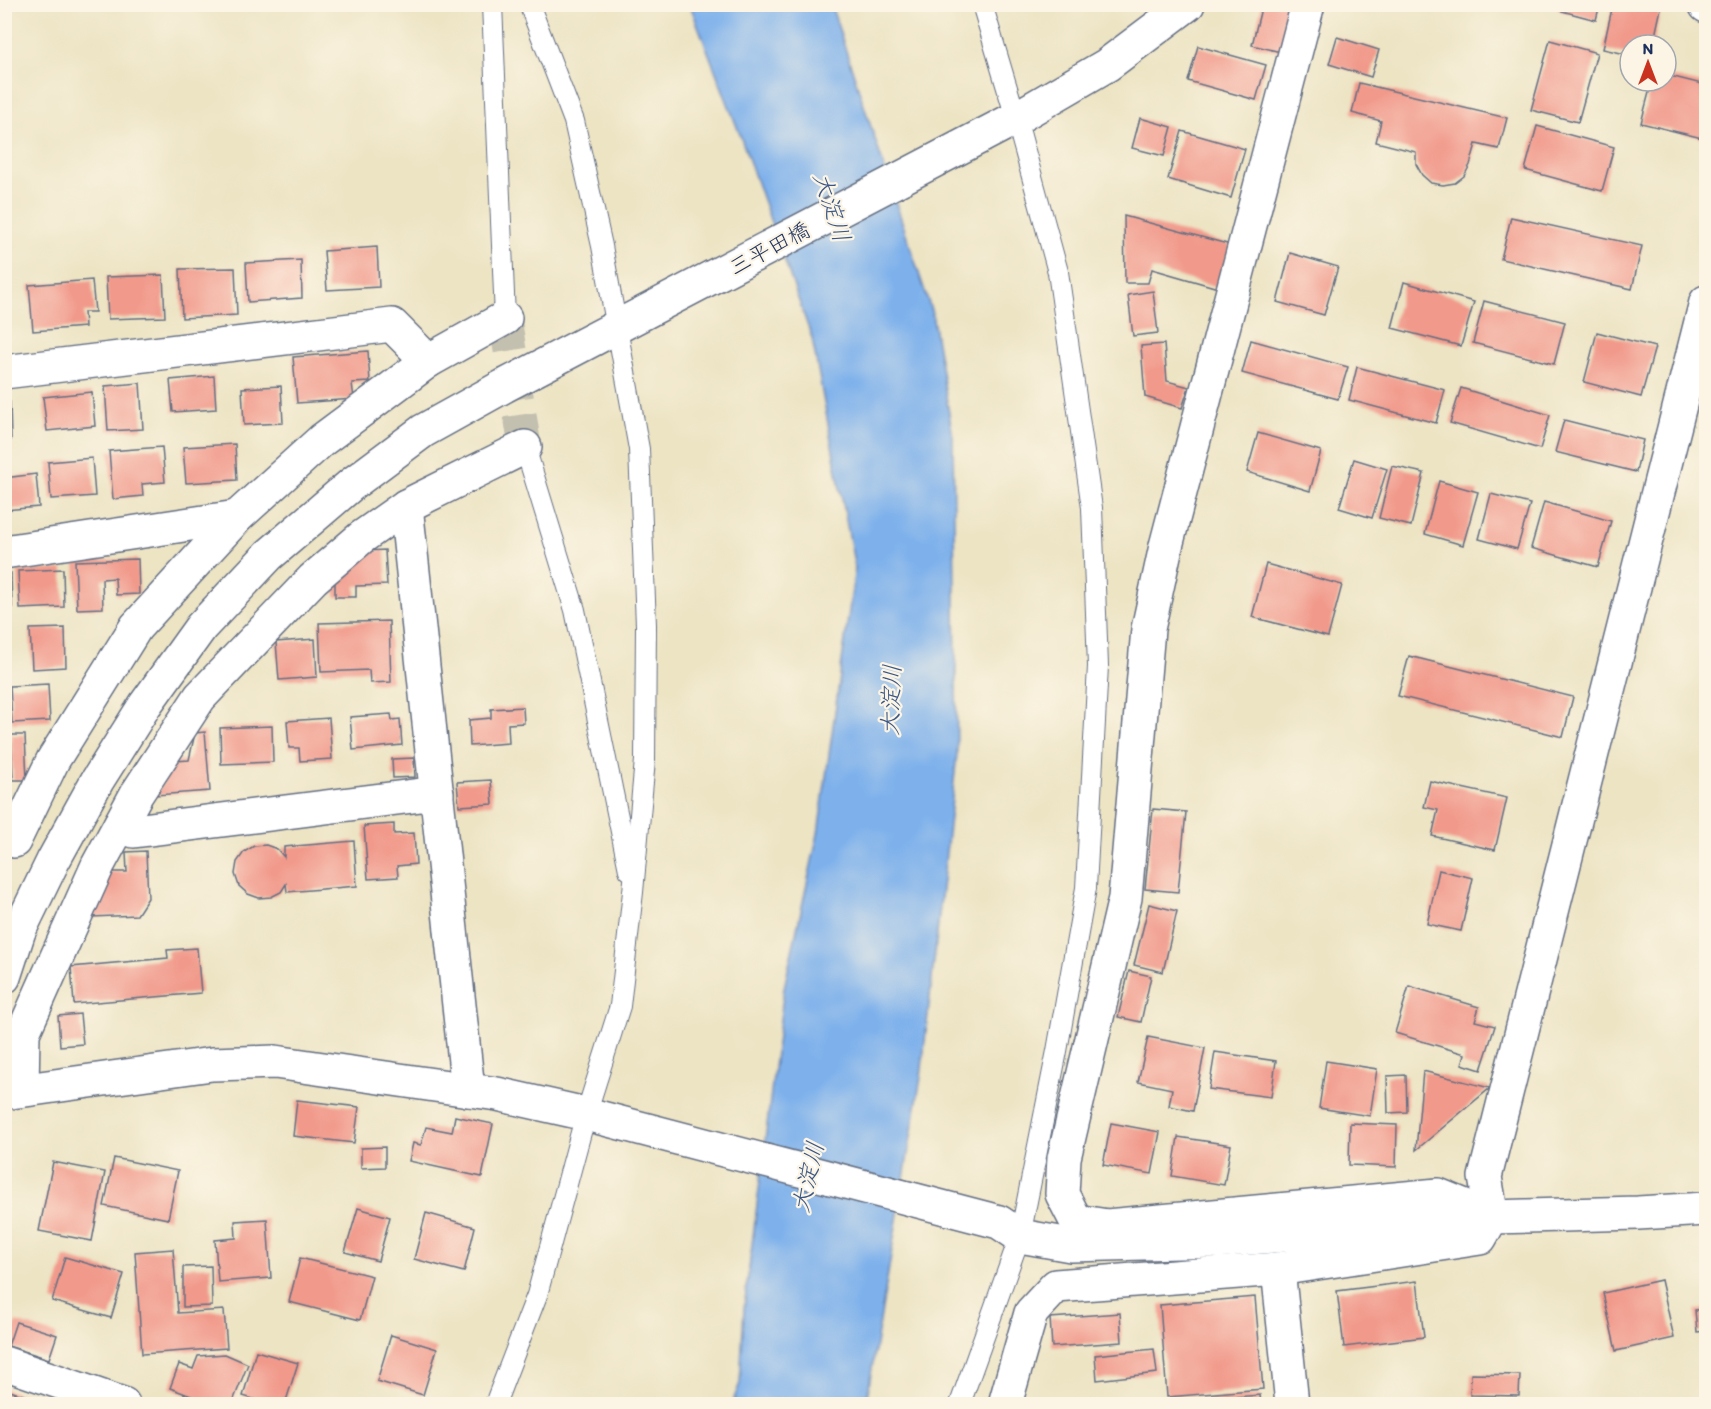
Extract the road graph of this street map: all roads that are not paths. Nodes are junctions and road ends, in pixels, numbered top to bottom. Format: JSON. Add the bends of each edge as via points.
{"nodes":[{"id":1,"x":492,"y":4,"type":"edge"},
{"id":2,"x":529,"y":4,"type":"edge"},
{"id":3,"x":982,"y":4,"type":"edge"},
{"id":4,"x":1188,"y":4,"type":"edge"},
{"id":5,"x":1308,"y":4,"type":"edge"},
{"id":6,"x":1016,"y":118,"type":"junction"},
{"id":7,"x":1707,"y":302,"type":"edge"},
{"id":8,"x":505,"y":318,"type":"joint"},
{"id":9,"x":617,"y":328,"type":"junction"},
{"id":10,"x":428,"y":361,"type":"junction"},
{"id":11,"x":4,"y":372,"type":"edge"},
{"id":12,"x":525,"y":447,"type":"joint"},
{"id":13,"x":406,"y":506,"type":"junction"},
{"id":14,"x":237,"y":517,"type":"junction"},
{"id":15,"x":4,"y":552,"type":"edge"},
{"id":16,"x":436,"y":793,"type":"junction"},
{"id":17,"x":120,"y":825,"type":"junction"},
{"id":18,"x":9,"y":835,"type":"edge"},
{"id":19,"x":53,"y":861,"type":"junction"},
{"id":20,"x":633,"y":892,"type":"junction"},
{"id":21,"x":4,"y":977,"type":"edge"},
{"id":22,"x":468,"y":1090,"type":"junction"},
{"id":23,"x":13,"y":1091,"type":"edge"},
{"id":24,"x":586,"y":1114,"type":"junction"},
{"id":25,"x":1707,"y":1209,"type":"edge"},
{"id":26,"x":1492,"y":1216,"type":"junction"},
{"id":27,"x":1010,"y":1229,"type":"junction"},
{"id":28,"x":1278,"y":1269,"type":"junction"},
{"id":29,"x":4,"y":1363,"type":"edge"},
{"id":30,"x":87,"y":1399,"type":"edge"},
{"id":31,"x":123,"y":1404,"type":"edge"},
{"id":32,"x":495,"y":1404,"type":"edge"},
{"id":33,"x":960,"y":1404,"type":"edge"},
{"id":34,"x":1005,"y":1404,"type":"edge"},
{"id":35,"x":1292,"y":1404,"type":"edge"}],
"edges":[{"from":1,"to":8,"type":"lane"},
{"from":2,"to":9,"type":"lane","via":[[574,121]]},
{"from":3,"to":6,"type":"lane"},
{"from":4,"to":6,"type":"street","name":"三平田橋","via":[[1107,65]]},
{"from":5,"to":26,"type":"street","via":[[1166,546],[1148,629],[1125,898],[1064,1158],[1062,1194],[1076,1221],[1107,1226],[1438,1195]]},
{"from":6,"to":9,"type":"street","name":"三平田橋"},
{"from":6,"to":27,"type":"lane","via":[[1058,272],[1092,508],[1098,666],[1086,888],[1057,1051]]},
{"from":7,"to":26,"type":"street","via":[[1485,1177]]},
{"from":8,"to":10,"type":"street"},
{"from":9,"to":19,"type":"street","name":"三平田橋","via":[[423,431],[352,484],[269,555],[201,627],[145,705]]},
{"from":9,"to":20,"type":"lane","via":[[639,449],[646,626],[645,760]]},
{"from":10,"to":11,"type":"street","via":[[392,325]]},
{"from":10,"to":14,"type":"street","via":[[322,440]]},
{"from":12,"to":13,"type":"street"},
{"from":12,"to":20,"type":"lane","via":[[575,610]]},
{"from":13,"to":16,"type":"street"},
{"from":13,"to":17,"type":"street","via":[[313,579],[200,697]]},
{"from":14,"to":15,"type":"street"},
{"from":14,"to":18,"type":"street","via":[[136,627]]},
{"from":16,"to":17,"type":"street","via":[[134,831]]},
{"from":16,"to":22,"type":"street"},
{"from":17,"to":23,"type":"street","via":[[98,865],[23,1033]]},
{"from":18,"to":19,"type":"street"},
{"from":19,"to":21,"type":"street","name":"三平田橋","via":[[19,931]]},
{"from":20,"to":24,"type":"lane","via":[[620,1006]]},
{"from":22,"to":23,"type":"street","via":[[275,1062],[212,1064]]},
{"from":22,"to":24,"type":"street"},
{"from":24,"to":27,"type":"street"},
{"from":24,"to":32,"type":"lane","via":[[537,1295]]},
{"from":25,"to":26,"type":"street"},
{"from":26,"to":27,"type":"street","via":[[1216,1241],[1071,1245]]},
{"from":26,"to":28,"type":"street","via":[[1480,1239]]},
{"from":27,"to":33,"type":"lane"},
{"from":28,"to":34,"type":"street","via":[[1056,1286],[1031,1313]]},
{"from":28,"to":35,"type":"street"},
{"from":29,"to":30,"type":"street"},
{"from":30,"to":31,"type":"street"}]}
